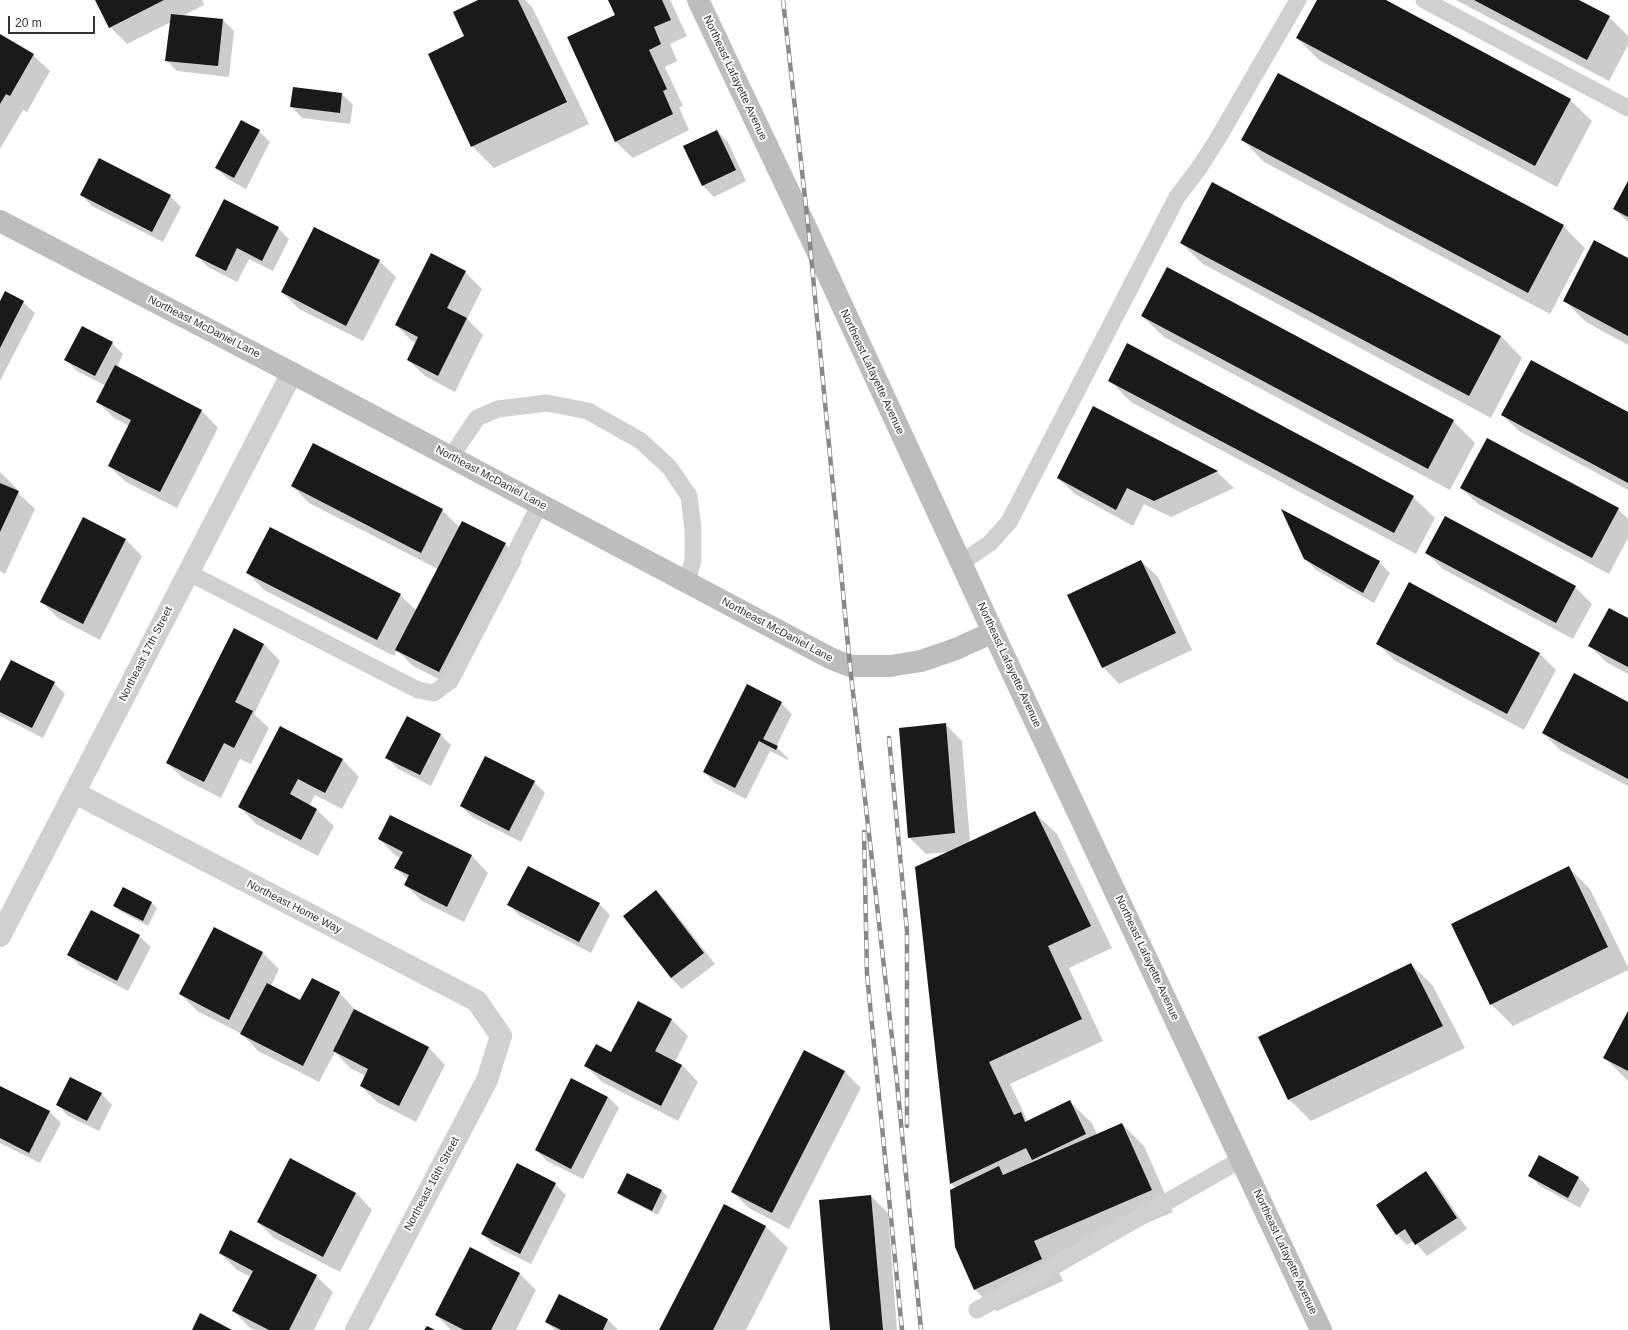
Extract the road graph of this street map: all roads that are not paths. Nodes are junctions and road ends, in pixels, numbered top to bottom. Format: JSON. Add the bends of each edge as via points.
{"nodes":[{"id":1,"x":698,"y":0,"type":"edge"},
{"id":2,"x":1298,"y":0,"type":"edge"},
{"id":3,"x":1424,"y":0,"type":"edge"},
{"id":4,"x":1628,"y":108,"type":"edge"},
{"id":5,"x":0,"y":221,"type":"edge"},
{"id":6,"x":292,"y":373,"type":"junction"},
{"id":7,"x":451,"y":457,"type":"junction"},
{"id":8,"x":540,"y":504,"type":"junction"},
{"id":9,"x":961,"y":563,"type":"junction"},
{"id":10,"x":189,"y":573,"type":"junction"},
{"id":11,"x":687,"y":582,"type":"junction"},
{"id":12,"x":993,"y":632,"type":"junction"},
{"id":13,"x":74,"y":793,"type":"junction"},
{"id":14,"x":0,"y":936,"type":"edge"},
{"id":15,"x":501,"y":1036,"type":"joint"},
{"id":16,"x":1242,"y":1159,"type":"junction"},
{"id":17,"x":977,"y":1310,"type":"dead end"},
{"id":18,"x":356,"y":1330,"type":"edge"},
{"id":19,"x":1321,"y":1330,"type":"edge"}],
"edges":[{"from":1,"to":9,"type":"main road","name":"Northeast Lafayette Avenue"},
{"from":2,"to":9,"type":"lane","via":[[1217,140],[1177,196],[1009,522],[990,543]]},
{"from":3,"to":4,"type":"lane"},
{"from":5,"to":6,"type":"main road","name":"Northeast McDaniel Lane"},
{"from":6,"to":7,"type":"main road","name":"Northeast McDaniel Lane"},
{"from":6,"to":10,"type":"street","name":"Northeast 17th Street"},
{"from":7,"to":8,"type":"main road","name":"Northeast McDaniel Lane"},
{"from":7,"to":11,"type":"lane","via":[[477,418],[498,409],[547,403],[588,411],[641,441],[670,468],[690,496],[693,560]]},
{"from":8,"to":10,"type":"lane","via":[[450,681],[434,693],[418,690]]},
{"from":8,"to":11,"type":"main road","name":"Northeast McDaniel Lane"},
{"from":9,"to":12,"type":"main road","name":"Northeast Lafayette Avenue"},
{"from":10,"to":13,"type":"street","name":"Northeast 17th Street"},
{"from":11,"to":12,"type":"main road","name":"Northeast McDaniel Lane","via":[[830,658],[850,666],[890,666],[921,660],[956,649]]},
{"from":12,"to":16,"type":"main road","name":"Northeast Lafayette Avenue"},
{"from":13,"to":14,"type":"street","name":"Northeast 17th Street"},
{"from":13,"to":15,"type":"street","name":"Northeast Home Way","via":[[477,1001]]},
{"from":15,"to":18,"type":"street","name":"Northeast 16th Street","via":[[487,1080]]},
{"from":16,"to":17,"type":"lane"},
{"from":16,"to":19,"type":"main road","name":"Northeast Lafayette Avenue"}]}
